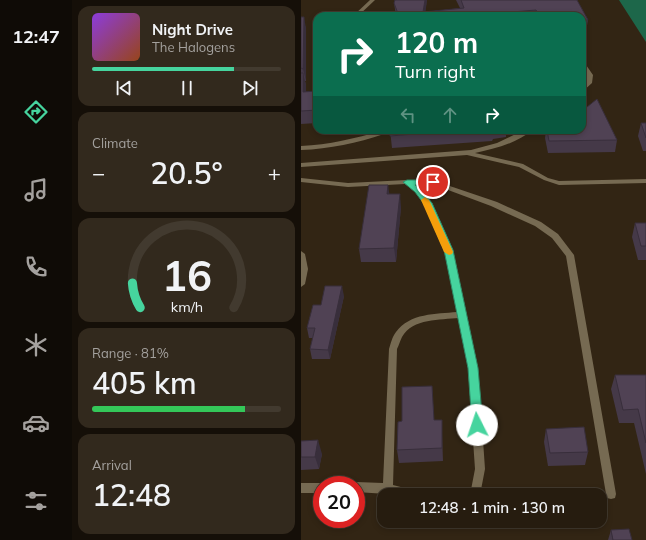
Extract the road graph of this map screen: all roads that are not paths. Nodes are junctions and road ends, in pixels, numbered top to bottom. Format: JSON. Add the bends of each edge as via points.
{"nodes":[{"id":1,"x":373,"y":0,"type":"edge"},
{"id":2,"x":360,"y":12,"type":"edge"},
{"id":3,"x":586,"y":69,"type":"edge"},
{"id":4,"x":586,"y":86,"type":"edge"},
{"id":5,"x":378,"y":134,"type":"edge"},
{"id":6,"x":522,"y":134,"type":"edge"},
{"id":7,"x":301,"y":148,"type":"edge"},
{"id":8,"x":468,"y":153,"type":"junction"},
{"id":9,"x":301,"y":165,"type":"edge"},
{"id":10,"x":301,"y":180,"type":"edge"},
{"id":11,"x":646,"y":181,"type":"edge"},
{"id":12,"x":407,"y":182,"type":"junction"},
{"id":13,"x":301,"y":254,"type":"edge"},
{"id":14,"x":301,"y":284,"type":"edge"},
{"id":15,"x":462,"y":316,"type":"junction"},
{"id":16,"x":365,"y":487,"type":"edge"},
{"id":17,"x":301,"y":488,"type":"edge"},
{"id":18,"x":313,"y":488,"type":"edge"},
{"id":19,"x":388,"y":488,"type":"joint"},
{"id":20,"x":476,"y":488,"type":"edge"},
{"id":21,"x":611,"y":494,"type":"dead end"}],
"edges":[{"from":1,"to":2,"type":"lane"},
{"from":3,"to":4,"type":"lane","via":[[590,75]]},
{"from":5,"to":7,"type":"lane","via":[[340,145]]},
{"from":6,"to":8,"type":"lane","via":[[509,142]]},
{"from":8,"to":9,"type":"lane"},
{"from":8,"to":11,"type":"lane","via":[[521,166],[559,183]]},
{"from":10,"to":12,"type":"lane","via":[[348,185]]},
{"from":12,"to":15,"type":"lane","via":[[428,203],[449,250]]},
{"from":12,"to":21,"type":"lane","via":[[433,182],[538,224],[555,236],[570,255]]},
{"from":13,"to":14,"type":"lane"},
{"from":15,"to":19,"type":"lane","via":[[426,318],[409,323],[393,348]]},
{"from":15,"to":20,"type":"lane","via":[[473,368],[480,469]]},
{"from":16,"to":19,"type":"lane"},
{"from":17,"to":18,"type":"lane"}]}
